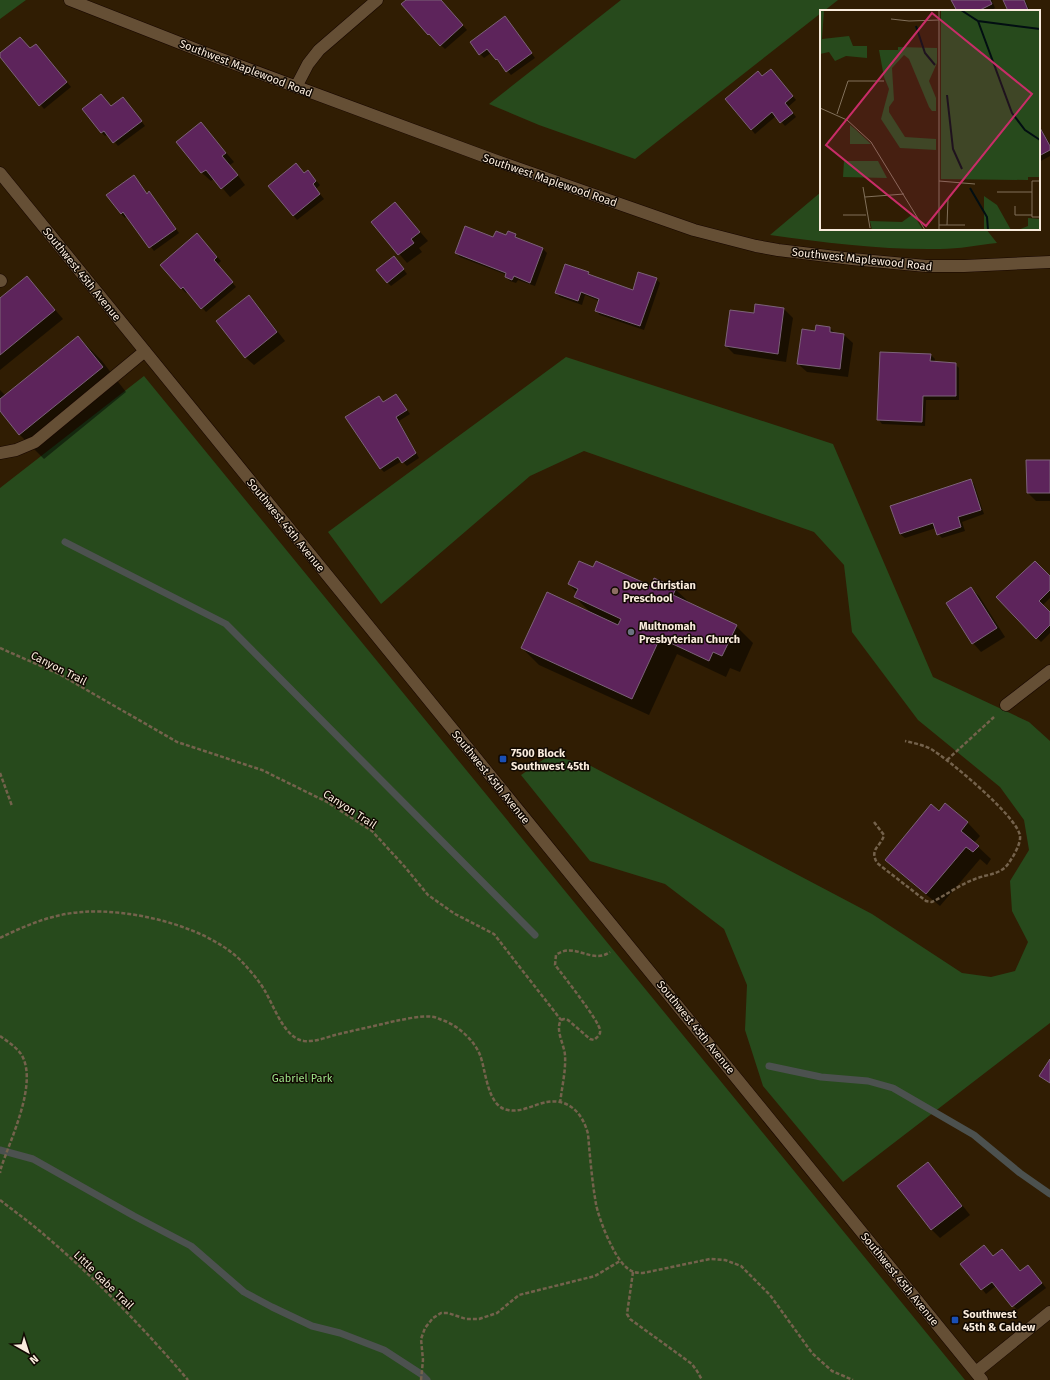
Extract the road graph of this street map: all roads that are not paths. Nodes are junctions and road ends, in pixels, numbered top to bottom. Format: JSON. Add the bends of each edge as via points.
{"nodes":[{"id":1,"x":70,"y":0,"type":"edge"},
{"id":2,"x":377,"y":0,"type":"edge"},
{"id":3,"x":296,"y":87,"type":"junction"},
{"id":4,"x":0,"y":173,"type":"edge"},
{"id":5,"x":1050,"y":262,"type":"edge"},
{"id":6,"x":145,"y":351,"type":"junction"},
{"id":7,"x":0,"y":454,"type":"edge"},
{"id":8,"x":1050,"y":671,"type":"edge"},
{"id":9,"x":1006,"y":705,"type":"road end"},
{"id":10,"x":1050,"y":1312,"type":"edge"},
{"id":11,"x":979,"y":1376,"type":"edge"}],
"edges":[{"from":1,"to":3,"type":"street","name":"Southwest Maplewood Road"},
{"from":2,"to":3,"type":"street","via":[[319,50]]},
{"from":3,"to":5,"type":"street","name":"Southwest Maplewood Road","via":[[611,202],[694,230],[756,246],[926,266]]},
{"from":4,"to":6,"type":"street","name":"Southwest 45th Avenue"},
{"from":6,"to":7,"type":"street","via":[[35,442]]},
{"from":6,"to":11,"type":"street","name":"Southwest 45th Avenue"},
{"from":8,"to":9,"type":"street"},
{"from":10,"to":11,"type":"street"}]}
